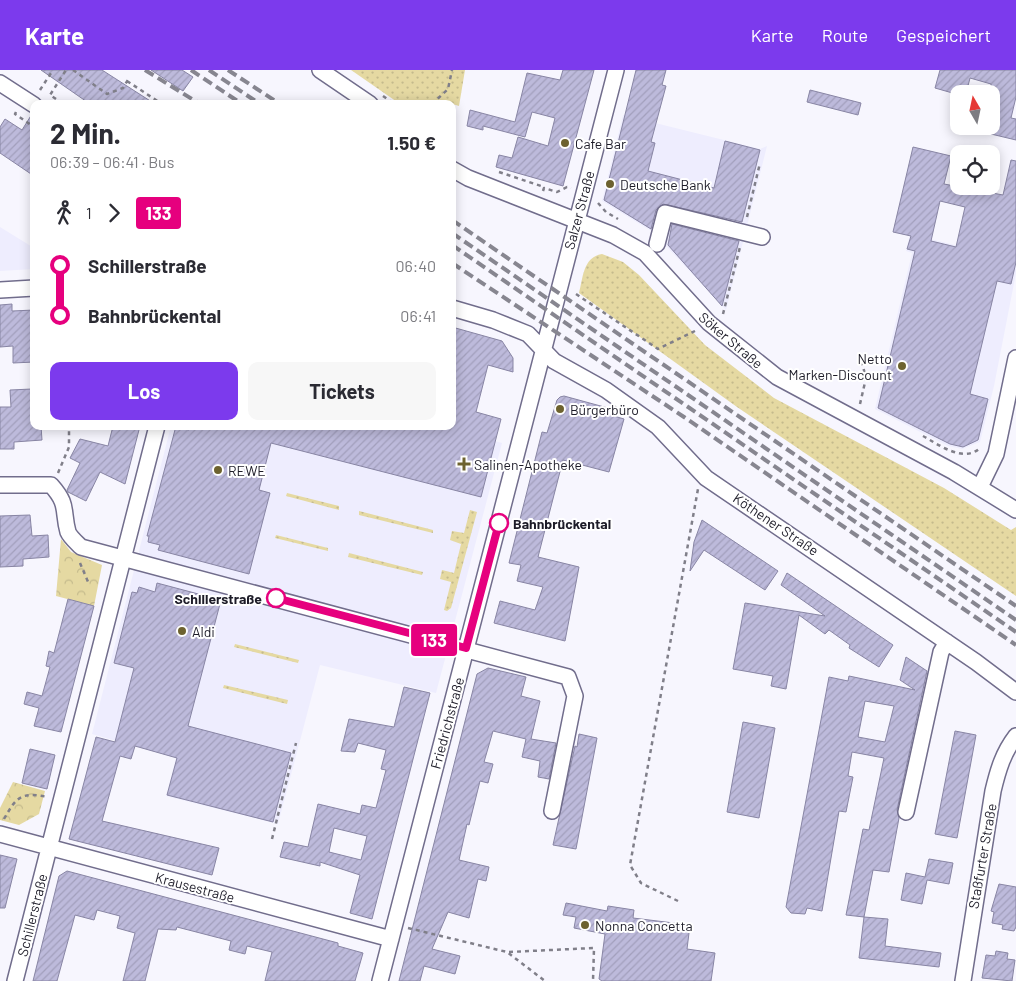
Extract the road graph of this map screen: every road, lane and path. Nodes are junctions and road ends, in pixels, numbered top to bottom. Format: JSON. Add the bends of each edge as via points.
{"nodes":[{"id":1,"x":53,"y":70,"type":"edge"},
{"id":2,"x":66,"y":70,"type":"edge"},
{"id":3,"x":73,"y":70,"type":"edge"},
{"id":4,"x":320,"y":70,"type":"edge"},
{"id":5,"x":452,"y":70,"type":"edge"},
{"id":6,"x":616,"y":70,"type":"edge"},
{"id":7,"x":0,"y":83,"type":"edge"},
{"id":8,"x":40,"y":90,"type":"dead end"},
{"id":9,"x":56,"y":99,"type":"dead end"},
{"id":10,"x":157,"y":100,"type":"edge"},
{"id":11,"x":364,"y":100,"type":"edge"},
{"id":12,"x":437,"y":100,"type":"edge"},
{"id":13,"x":30,"y":102,"type":"edge"},
{"id":14,"x":490,"y":169,"type":"dead end"},
{"id":15,"x":456,"y":171,"type":"edge"},
{"id":16,"x":544,"y":188,"type":"dead end"},
{"id":17,"x":576,"y":221,"type":"junction"},
{"id":18,"x":624,"y":222,"type":"dead end"},
{"id":19,"x":613,"y":235,"type":"junction"},
{"id":20,"x":762,"y":237,"type":"dead end"},
{"id":21,"x":657,"y":244,"type":"dead end"},
{"id":22,"x":30,"y":288,"type":"edge"},
{"id":23,"x":0,"y":290,"type":"edge"},
{"id":24,"x":576,"y":294,"type":"dead end"},
{"id":25,"x":456,"y":309,"type":"edge"},
{"id":26,"x":716,"y":309,"type":"dead end"},
{"id":27,"x":728,"y":320,"type":"dead end"},
{"id":28,"x":695,"y":331,"type":"dead end"},
{"id":29,"x":543,"y":350,"type":"junction"},
{"id":30,"x":860,"y":355,"type":"dead end"},
{"id":31,"x":1016,"y":358,"type":"edge"},
{"id":32,"x":1014,"y":380,"type":"edge"},
{"id":33,"x":853,"y":400,"type":"dead end"},
{"id":34,"x":860,"y":404,"type":"junction"},
{"id":35,"x":868,"y":409,"type":"dead end"},
{"id":36,"x":68,"y":430,"type":"edge"},
{"id":37,"x":156,"y":430,"type":"edge"},
{"id":38,"x":919,"y":434,"type":"dead end"},
{"id":39,"x":984,"y":444,"type":"dead end"},
{"id":40,"x":706,"y":478,"type":"junction"},
{"id":41,"x":0,"y":485,"type":"edge"},
{"id":42,"x":51,"y":485,"type":"junction"},
{"id":43,"x":980,"y":487,"type":"junction"},
{"id":44,"x":1016,"y":510,"type":"edge"},
{"id":45,"x":75,"y":558,"type":"dead end"},
{"id":46,"x":123,"y":558,"type":"junction"},
{"id":47,"x":89,"y":584,"type":"dead end"},
{"id":48,"x":948,"y":642,"type":"junction"},
{"id":49,"x":466,"y":648,"type":"junction"},
{"id":50,"x":1016,"y":692,"type":"edge"},
{"id":51,"x":1016,"y":736,"type":"edge"},
{"id":52,"x":296,"y":743,"type":"dead end"},
{"id":53,"x":44,"y":796,"type":"dead end"},
{"id":54,"x":552,"y":811,"type":"dead end"},
{"id":55,"x":906,"y":812,"type":"dead end"},
{"id":56,"x":2,"y":827,"type":"edge"},
{"id":57,"x":272,"y":838,"type":"dead end"},
{"id":58,"x":49,"y":849,"type":"junction"},
{"id":59,"x":678,"y":901,"type":"dead end"},
{"id":60,"x":393,"y":932,"type":"junction"},
{"id":61,"x":507,"y":952,"type":"junction"},
{"id":62,"x":15,"y":981,"type":"edge"},
{"id":63,"x":380,"y":981,"type":"edge"},
{"id":64,"x":545,"y":981,"type":"edge"},
{"id":65,"x":593,"y":981,"type":"edge"},
{"id":66,"x":963,"y":981,"type":"edge"}],
"edges":[{"from":1,"to":8,"type":"path"},
{"from":2,"to":9,"type":"path","via":[[50,94]]},
{"from":3,"to":10,"type":"path","via":[[107,94],[123,88],[128,79]]},
{"from":4,"to":11,"type":"street"},
{"from":5,"to":12,"type":"path","via":[[448,90]]},
{"from":6,"to":17,"type":"street","name":"Salzer Straße"},
{"from":7,"to":13,"type":"street"},
{"from":14,"to":16,"type":"path"},
{"from":15,"to":17,"type":"street","name":"Söker Straße"},
{"from":17,"to":19,"type":"street","name":"Söker Straße"},
{"from":17,"to":29,"type":"street","name":"Salzer Straße"},
{"from":18,"to":19,"type":"path","via":[[620,220]]},
{"from":19,"to":43,"type":"street","name":"Söker Straße","via":[[645,253],[709,324],[777,377]]},
{"from":20,"to":21,"type":"street","via":[[665,213]]},
{"from":22,"to":23,"type":"street"},
{"from":24,"to":28,"type":"path","via":[[658,349]]},
{"from":25,"to":29,"type":"street","name":"Köthener Straße","via":[[513,326],[528,334]]},
{"from":26,"to":27,"type":"path"},
{"from":29,"to":40,"type":"street","name":"Köthener Straße","via":[[554,361],[606,390],[658,427]]},
{"from":29,"to":49,"type":"street","name":"Friedrichstraße"},
{"from":30,"to":34,"type":"path","via":[[866,378]]},
{"from":31,"to":32,"type":"street"},
{"from":32,"to":43,"type":"street","via":[[996,454]]},
{"from":33,"to":34,"type":"path"},
{"from":34,"to":35,"type":"path"},
{"from":36,"to":42,"type":"path","via":[[69,447]]},
{"from":37,"to":46,"type":"street","name":"Schillerstraße"},
{"from":38,"to":39,"type":"path","via":[[964,454],[976,452]]},
{"from":40,"to":48,"type":"street","name":"Köthener Straße"},
{"from":40,"to":59,"type":"path","via":[[697,491],[630,865],[641,883]]},
{"from":41,"to":42,"type":"street"},
{"from":42,"to":46,"type":"street","via":[[66,508],[68,534],[81,547]]},
{"from":43,"to":44,"type":"street","name":"Söker Straße"},
{"from":45,"to":47,"type":"path"},
{"from":46,"to":49,"type":"street"},
{"from":46,"to":58,"type":"street","name":"Schillerstraße"},
{"from":48,"to":50,"type":"street","name":"Köthener Straße"},
{"from":48,"to":55,"type":"street","via":[[941,652]]},
{"from":49,"to":54,"type":"street","via":[[568,676],[576,696]]},
{"from":49,"to":60,"type":"street","name":"Friedrichstraße"},
{"from":51,"to":66,"type":"street","name":"Staßfurter Straße","via":[[999,766],[993,791]]},
{"from":52,"to":57,"type":"path"},
{"from":53,"to":56,"type":"path","via":[[22,795],[14,802]]},
{"from":56,"to":58,"type":"street","name":"Krausestraße"},
{"from":58,"to":60,"type":"street","name":"Krausestraße"},
{"from":58,"to":62,"type":"street","name":"Schillerstraße"},
{"from":60,"to":61,"type":"path"},
{"from":60,"to":63,"type":"street","name":"Friedrichstraße"},
{"from":61,"to":64,"type":"path"},
{"from":61,"to":65,"type":"path","via":[[594,948]]}]}
